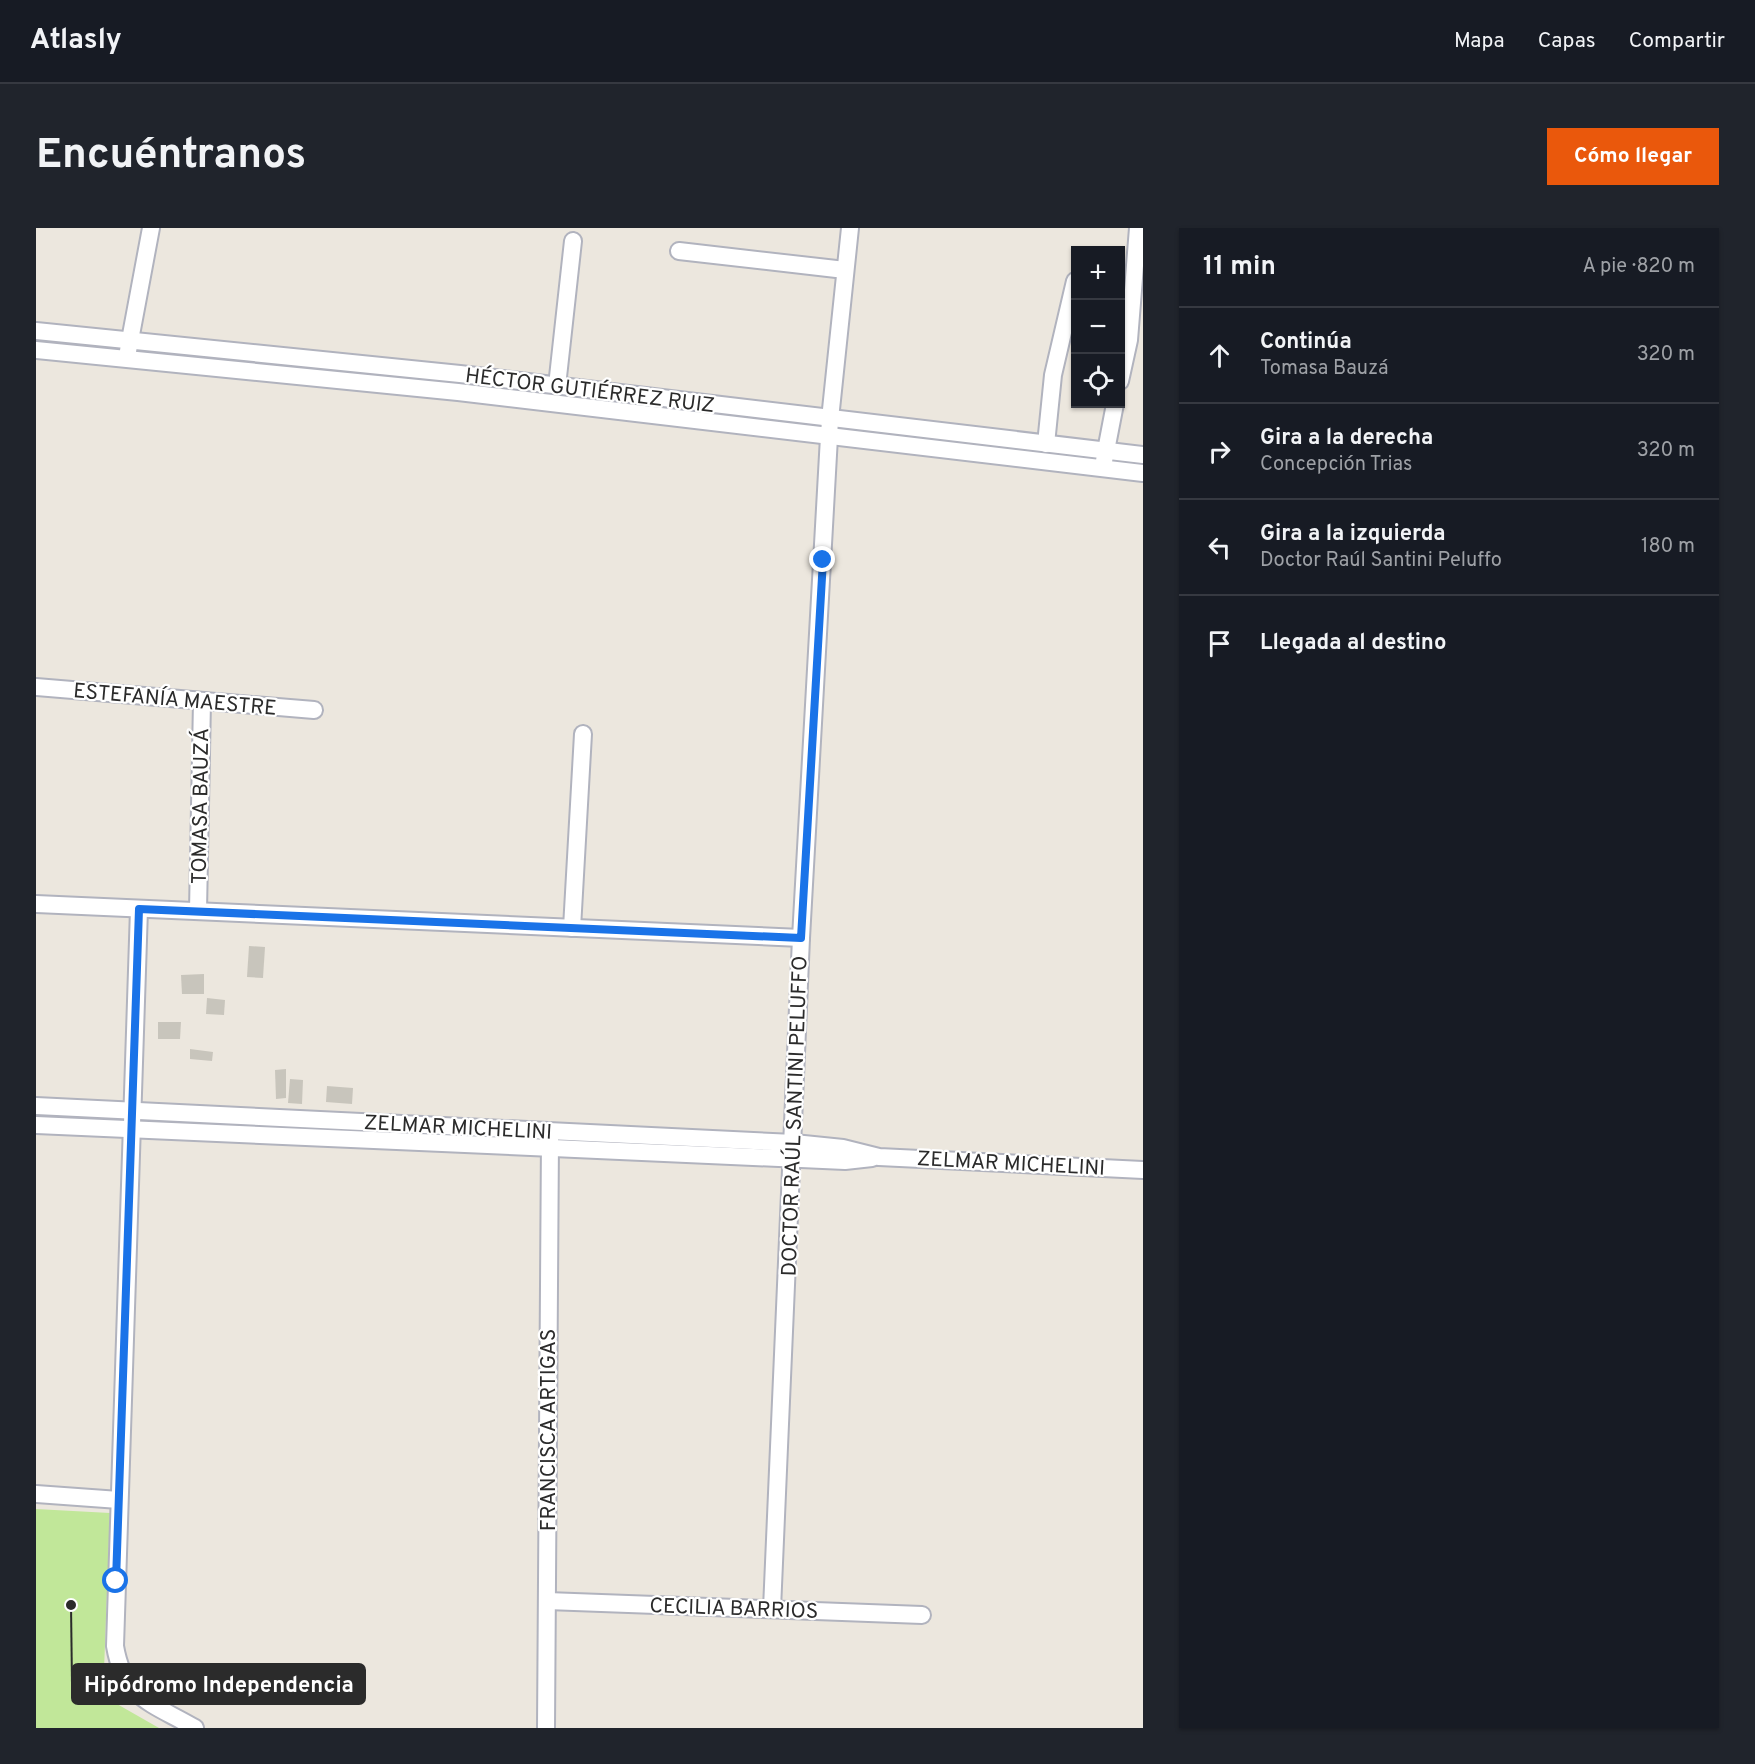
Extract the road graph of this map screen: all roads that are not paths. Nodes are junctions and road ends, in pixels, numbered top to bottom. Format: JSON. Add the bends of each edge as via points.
{"nodes":[{"id":1,"x":151,"y":228,"type":"edge"},
{"id":2,"x":850,"y":228,"type":"edge"},
{"id":3,"x":1138,"y":228,"type":"edge"},
{"id":4,"x":573,"y":241,"type":"dead end"},
{"id":5,"x":679,"y":251,"type":"dead end"},
{"id":6,"x":845,"y":270,"type":"junction"},
{"id":7,"x":1071,"y":298,"type":"edge"},
{"id":8,"x":36,"y":331,"type":"edge"},
{"id":9,"x":130,"y":341,"type":"junction"},
{"id":10,"x":36,"y":350,"type":"edge"},
{"id":11,"x":1125,"y":354,"type":"edge"},
{"id":12,"x":127,"y":359,"type":"junction"},
{"id":13,"x":557,"y":386,"type":"junction"},
{"id":14,"x":1114,"y":408,"type":"edge"},
{"id":15,"x":830,"y":420,"type":"junction"},
{"id":16,"x":1046,"y":444,"type":"junction"},
{"id":17,"x":1105,"y":451,"type":"junction"},
{"id":18,"x":1143,"y":455,"type":"edge"},
{"id":19,"x":1103,"y":468,"type":"junction"},
{"id":20,"x":1143,"y":473,"type":"edge"},
{"id":21,"x":36,"y":687,"type":"edge"},
{"id":22,"x":202,"y":701,"type":"junction"},
{"id":23,"x":314,"y":710,"type":"dead end"},
{"id":24,"x":583,"y":734,"type":"dead end"},
{"id":25,"x":36,"y":904,"type":"edge"},
{"id":26,"x":139,"y":909,"type":"junction"},
{"id":27,"x":198,"y":911,"type":"junction"},
{"id":28,"x":572,"y":928,"type":"junction"},
{"id":29,"x":801,"y":938,"type":"junction"},
{"id":30,"x":36,"y":1106,"type":"edge"},
{"id":31,"x":132,"y":1110,"type":"junction"},
{"id":32,"x":36,"y":1125,"type":"edge"},
{"id":33,"x":131,"y":1129,"type":"junction"},
{"id":34,"x":550,"y":1139,"type":"junction"},
{"id":35,"x":794,"y":1151,"type":"junction"},
{"id":36,"x":1143,"y":1170,"type":"edge"},
{"id":37,"x":36,"y":1494,"type":"edge"},
{"id":38,"x":119,"y":1500,"type":"junction"},
{"id":39,"x":547,"y":1601,"type":"junction"},
{"id":40,"x":772,"y":1609,"type":"junction"},
{"id":41,"x":922,"y":1615,"type":"dead end"},
{"id":42,"x":195,"y":1728,"type":"edge"},
{"id":43,"x":546,"y":1728,"type":"edge"}],
"edges":[{"from":1,"to":9,"type":"street"},
{"from":2,"to":6,"type":"street","name":"DOCTOR RAÚL SANTINI PELUFFO"},
{"from":3,"to":11,"type":"street"},
{"from":4,"to":13,"type":"street"},
{"from":5,"to":6,"type":"street"},
{"from":6,"to":15,"type":"street","name":"DOCTOR RAÚL SANTINI PELUFFO"},
{"from":7,"to":16,"type":"street","via":[[1053,375]]},
{"from":8,"to":9,"type":"street","name":"HÉCTOR GUTIÉRREZ RUIZ"},
{"from":9,"to":12,"type":"street"},
{"from":9,"to":13,"type":"street","name":"HÉCTOR GUTIÉRREZ RUIZ"},
{"from":10,"to":12,"type":"street","name":"HÉCTOR GUTIÉRREZ RUIZ"},
{"from":12,"to":19,"type":"street","name":"HÉCTOR GUTIÉRREZ RUIZ","via":[[458,392]]},
{"from":13,"to":15,"type":"street","name":"HÉCTOR GUTIÉRREZ RUIZ"},
{"from":14,"to":17,"type":"street"},
{"from":15,"to":16,"type":"street","name":"HÉCTOR GUTIÉRREZ RUIZ"},
{"from":15,"to":29,"type":"street","name":"DOCTOR RAÚL SANTINI PELUFFO"},
{"from":16,"to":17,"type":"street","name":"HÉCTOR GUTIÉRREZ RUIZ"},
{"from":17,"to":18,"type":"street","name":"HÉCTOR GUTIÉRREZ RUIZ"},
{"from":17,"to":19,"type":"street"},
{"from":19,"to":20,"type":"street","name":"HÉCTOR GUTIÉRREZ RUIZ"},
{"from":21,"to":22,"type":"street","name":"ESTEFANÍA MAESTRE"},
{"from":22,"to":23,"type":"street","name":"ESTEFANÍA MAESTRE"},
{"from":22,"to":27,"type":"street","name":"TOMASA BAUZÁ"},
{"from":24,"to":28,"type":"street"},
{"from":25,"to":26,"type":"street"},
{"from":26,"to":27,"type":"street"},
{"from":26,"to":31,"type":"street"},
{"from":27,"to":28,"type":"street"},
{"from":28,"to":29,"type":"street"},
{"from":29,"to":35,"type":"street","name":"DOCTOR RAÚL SANTINI PELUFFO"},
{"from":30,"to":31,"type":"street","name":"ZELMAR MICHELINI"},
{"from":31,"to":33,"type":"street"},
{"from":31,"to":34,"type":"street","name":"ZELMAR MICHELINI"},
{"from":32,"to":33,"type":"street","name":"ZELMAR MICHELINI"},
{"from":33,"to":34,"type":"street","name":"ZELMAR MICHELINI"},
{"from":33,"to":38,"type":"street"},
{"from":34,"to":35,"type":"street","name":"ZELMAR MICHELINI"},
{"from":34,"to":39,"type":"street","name":"FRANCISCA ARTIGAS"},
{"from":35,"to":36,"type":"street","name":"ZELMAR MICHELINI","via":[[845,1161],[879,1157]]},
{"from":35,"to":40,"type":"street","name":"DOCTOR RAÚL SANTINI PELUFFO"},
{"from":37,"to":38,"type":"street"},
{"from":38,"to":42,"type":"street","via":[[114,1633],[122,1676],[140,1696]]},
{"from":39,"to":40,"type":"street","name":"CECILIA BARRIOS"},
{"from":39,"to":43,"type":"street","name":"FRANCISCA ARTIGAS"},
{"from":40,"to":41,"type":"street","name":"CECILIA BARRIOS"}]}
